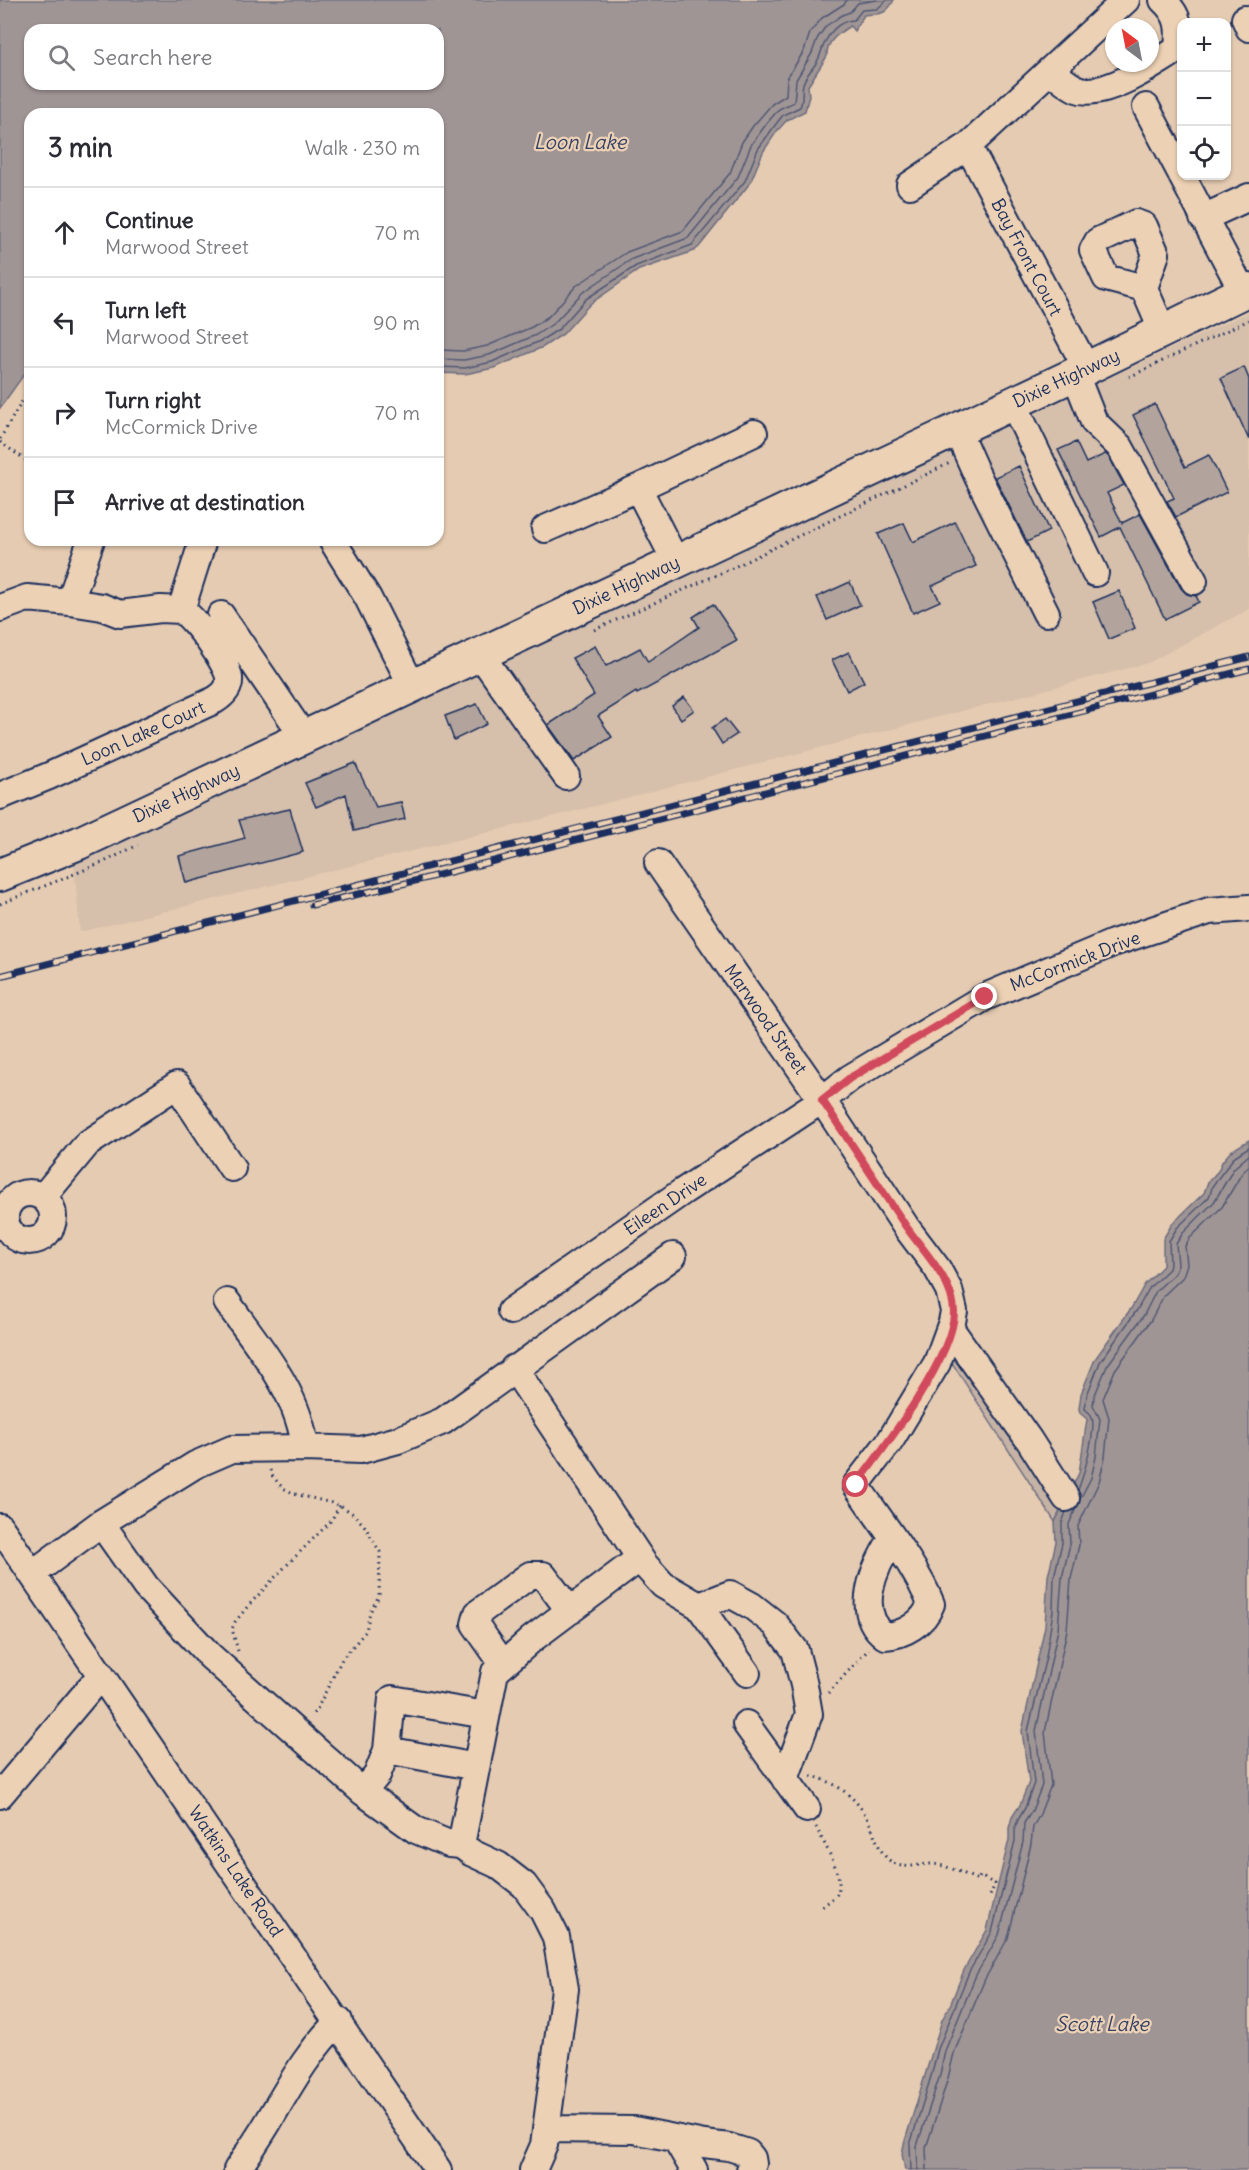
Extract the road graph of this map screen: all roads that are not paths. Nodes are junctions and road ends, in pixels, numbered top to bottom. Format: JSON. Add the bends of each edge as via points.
{"nodes":[{"id":1,"x":1126,"y":0,"type":"edge"},
{"id":2,"x":1163,"y":0,"type":"edge"},
{"id":3,"x":1050,"y":70,"type":"junction"},
{"id":4,"x":1146,"y":107,"type":"dead end"},
{"id":5,"x":968,"y":146,"type":"junction"},
{"id":6,"x":1177,"y":166,"type":"edge"},
{"id":7,"x":1184,"y":180,"type":"edge"},
{"id":8,"x":910,"y":185,"type":"dead end"},
{"id":9,"x":1249,"y":197,"type":"edge"},
{"id":10,"x":1203,"y":218,"type":"junction"},
{"id":11,"x":1144,"y":288,"type":"dead end"},
{"id":12,"x":1246,"y":291,"type":"edge"},
{"id":13,"x":1163,"y":332,"type":"junction"},
{"id":14,"x":1081,"y":371,"type":"junction"},
{"id":15,"x":1013,"y":403,"type":"junction"},
{"id":16,"x":957,"y":429,"type":"junction"},
{"id":17,"x":754,"y":433,"type":"dead end"},
{"id":18,"x":638,"y":488,"type":"junction"},
{"id":19,"x":546,"y":529,"type":"dead end"},
{"id":20,"x":89,"y":546,"type":"edge"},
{"id":21,"x":201,"y":546,"type":"edge"},
{"id":22,"x":336,"y":546,"type":"edge"},
{"id":23,"x":676,"y":562,"type":"junction"},
{"id":24,"x":1095,"y":573,"type":"dead end"},
{"id":25,"x":1194,"y":581,"type":"dead end"},
{"id":26,"x":70,"y":602,"type":"junction"},
{"id":27,"x":0,"y":608,"type":"edge"},
{"id":28,"x":181,"y":610,"type":"junction"},
{"id":29,"x":1046,"y":613,"type":"dead end"},
{"id":30,"x":220,"y":615,"type":"dead end"},
{"id":31,"x":480,"y":654,"type":"junction"},
{"id":32,"x":412,"y":686,"type":"junction"},
{"id":33,"x":304,"y":737,"type":"junction"},
{"id":34,"x":566,"y":776,"type":"dead end"},
{"id":35,"x":0,"y":795,"type":"edge"},
{"id":36,"x":658,"y":863,"type":"dead end"},
{"id":37,"x":0,"y":875,"type":"edge"},
{"id":38,"x":1249,"y":908,"type":"edge"},
{"id":39,"x":822,"y":1100,"type":"junction"},
{"id":40,"x":232,"y":1168,"type":"dead end"},
{"id":41,"x":43,"y":1197,"type":"junction"},
{"id":42,"x":3,"y":1224,"type":"edge"},
{"id":43,"x":673,"y":1256,"type":"dead end"},
{"id":44,"x":227,"y":1302,"type":"dead end"},
{"id":45,"x":511,"y":1311,"type":"dead end"},
{"id":46,"x":950,"y":1328,"type":"junction"},
{"id":47,"x":514,"y":1368,"type":"junction"},
{"id":48,"x":304,"y":1448,"type":"junction"},
{"id":49,"x":1066,"y":1498,"type":"dead end"},
{"id":50,"x":101,"y":1524,"type":"junction"},
{"id":51,"x":0,"y":1527,"type":"edge"},
{"id":52,"x":892,"y":1539,"type":"junction"},
{"id":53,"x":640,"y":1558,"type":"junction"},
{"id":54,"x":32,"y":1574,"type":"junction"},
{"id":55,"x":699,"y":1606,"type":"junction"},
{"id":56,"x":570,"y":1611,"type":"junction"},
{"id":57,"x":503,"y":1664,"type":"junction"},
{"id":58,"x":747,"y":1672,"type":"dead end"},
{"id":59,"x":101,"y":1675,"type":"junction"},
{"id":60,"x":486,"y":1715,"type":"junction"},
{"id":61,"x":746,"y":1724,"type":"dead end"},
{"id":62,"x":387,"y":1750,"type":"junction"},
{"id":63,"x":476,"y":1767,"type":"junction"},
{"id":64,"x":787,"y":1774,"type":"junction"},
{"id":65,"x":363,"y":1792,"type":"junction"},
{"id":66,"x":0,"y":1795,"type":"edge"},
{"id":67,"x":807,"y":1809,"type":"road end"},
{"id":68,"x":461,"y":1845,"type":"junction"},
{"id":69,"x":339,"y":2021,"type":"junction"},
{"id":70,"x":546,"y":2130,"type":"junction"},
{"id":71,"x":676,"y":2139,"type":"junction"},
{"id":72,"x":537,"y":2167,"type":"edge"},
{"id":73,"x":237,"y":2170,"type":"edge"},
{"id":74,"x":438,"y":2170,"type":"edge"},
{"id":75,"x":694,"y":2170,"type":"edge"},
{"id":76,"x":750,"y":2170,"type":"edge"}],
"edges":[{"from":1,"to":3,"type":"street"},
{"from":2,"to":3,"type":"street","via":[[1180,27],[1178,49],[1144,71],[1098,90],[1077,89]]},
{"from":3,"to":5,"type":"street"},
{"from":4,"to":6,"type":"street"},
{"from":5,"to":8,"type":"street"},
{"from":5,"to":14,"type":"street","name":"Bay Front Court"},
{"from":7,"to":10,"type":"street"},
{"from":9,"to":10,"type":"street"},
{"from":10,"to":12,"type":"street"},
{"from":11,"to":13,"type":"street"},
{"from":12,"to":13,"type":"main road","name":"Dixie Highway"},
{"from":13,"to":14,"type":"main road","name":"Dixie Highway"},
{"from":14,"to":15,"type":"main road","name":"Dixie Highway"},
{"from":14,"to":25,"type":"street","name":"Bay Front Court","via":[[1095,422],[1120,447]]},
{"from":15,"to":16,"type":"main road","name":"Dixie Highway"},
{"from":15,"to":24,"type":"street"},
{"from":16,"to":23,"type":"main road","name":"Dixie Highway"},
{"from":16,"to":29,"type":"street"},
{"from":17,"to":18,"type":"street"},
{"from":18,"to":19,"type":"street"},
{"from":18,"to":23,"type":"street"},
{"from":20,"to":26,"type":"street"},
{"from":21,"to":28,"type":"street"},
{"from":22,"to":32,"type":"street","via":[[368,598]]},
{"from":23,"to":31,"type":"main road","name":"Dixie Highway"},
{"from":26,"to":27,"type":"street","via":[[27,598]]},
{"from":26,"to":28,"type":"street","via":[[120,614]]},
{"from":28,"to":35,"type":"street","name":"Loon Lake Court","via":[[201,630],[226,667],[229,677],[223,695]]},
{"from":30,"to":33,"type":"street"},
{"from":31,"to":32,"type":"main road","name":"Dixie Highway"},
{"from":31,"to":34,"type":"street"},
{"from":32,"to":33,"type":"main road","name":"Dixie Highway"},
{"from":33,"to":37,"type":"main road","name":"Dixie Highway","via":[[79,843]]},
{"from":36,"to":39,"type":"street","name":"Marwood Street"},
{"from":38,"to":39,"type":"street","name":"McCormick Drive","via":[[1209,911],[1113,943],[985,997],[850,1078]]},
{"from":39,"to":45,"type":"street","name":"Eileen Drive"},
{"from":39,"to":46,"type":"street","name":"Marwood Street","via":[[937,1268],[949,1290],[954,1311]]},
{"from":40,"to":41,"type":"street","via":[[177,1085],[87,1144]]},
{"from":41,"to":42,"type":"street","via":[[27,1193],[12,1200]]},
{"from":41,"to":42,"type":"street","via":[[54,1218],[42,1237],[21,1239]]},
{"from":43,"to":47,"type":"street"},
{"from":44,"to":48,"type":"street","via":[[291,1398],[303,1428]]},
{"from":46,"to":49,"type":"street"},
{"from":46,"to":52,"type":"street","name":"Marwood Street","via":[[937,1363],[910,1410],[856,1485]]},
{"from":47,"to":48,"type":"street","via":[[443,1420],[398,1440],[361,1450]]},
{"from":47,"to":53,"type":"street"},
{"from":48,"to":50,"type":"street","via":[[232,1449],[195,1465]]},
{"from":50,"to":54,"type":"street"},
{"from":50,"to":65,"type":"street","via":[[146,1587],[210,1656]]},
{"from":51,"to":54,"type":"street","name":"Watkins Lake Road"},
{"from":52,"to":52,"type":"street","via":[[931,1604],[922,1620],[898,1635],[885,1636],[870,1613],[867,1597]]},
{"from":53,"to":55,"type":"street","via":[[663,1585]]},
{"from":53,"to":56,"type":"street"},
{"from":54,"to":59,"type":"street","name":"Watkins Lake Road"},
{"from":55,"to":58,"type":"street"},
{"from":55,"to":64,"type":"street","via":[[730,1594],[774,1624],[795,1650],[808,1714]]},
{"from":56,"to":57,"type":"street"},
{"from":56,"to":57,"type":"street","via":[[543,1575],[530,1575],[478,1613],[475,1624]]},
{"from":57,"to":60,"type":"street","via":[[495,1672]]},
{"from":59,"to":66,"type":"street"},
{"from":59,"to":69,"type":"street","name":"Watkins Lake Road"},
{"from":60,"to":62,"type":"street","via":[[392,1700]]},
{"from":60,"to":63,"type":"street"},
{"from":61,"to":64,"type":"street"},
{"from":62,"to":63,"type":"street"},
{"from":62,"to":65,"type":"street","via":[[377,1775]]},
{"from":63,"to":68,"type":"street"},
{"from":64,"to":67,"type":"street"},
{"from":65,"to":68,"type":"street","via":[[416,1830]]},
{"from":68,"to":70,"type":"street","via":[[524,1885],[556,1937],[565,1989]]},
{"from":69,"to":73,"type":"street","via":[[304,2062]]},
{"from":69,"to":74,"type":"street","name":"Watkins Lake Road"},
{"from":70,"to":71,"type":"street","via":[[634,2130]]},
{"from":70,"to":72,"type":"street"},
{"from":71,"to":75,"type":"street"},
{"from":71,"to":76,"type":"street","via":[[748,2153],[753,2164]]}]}
